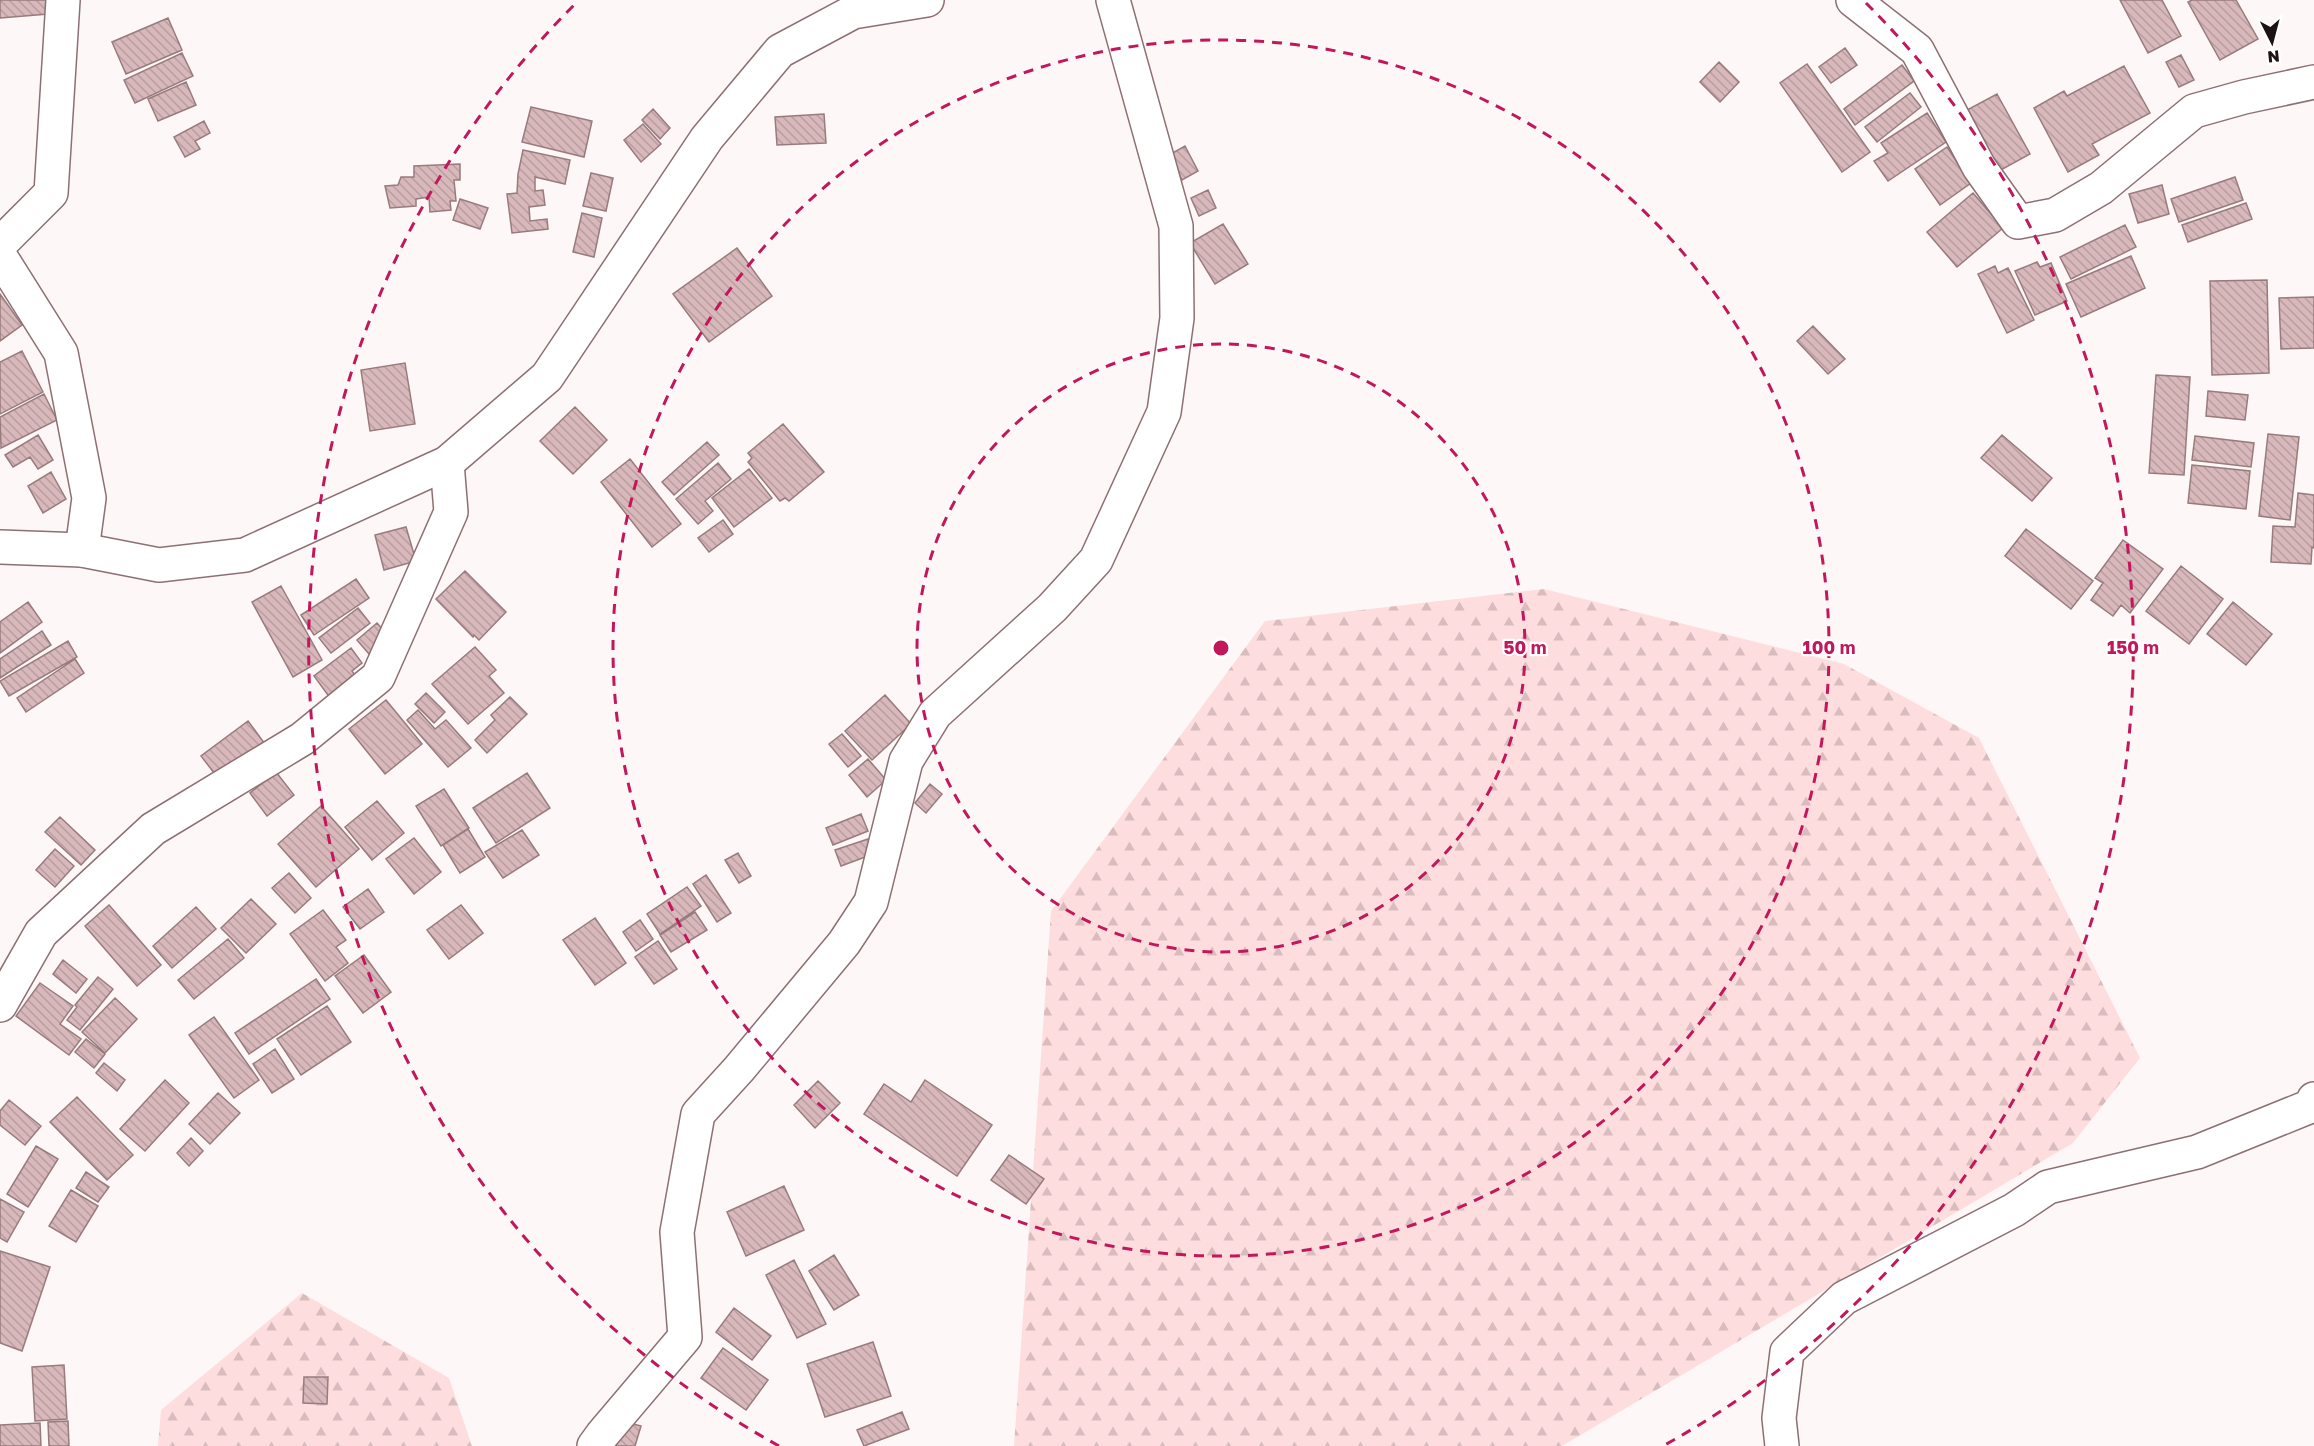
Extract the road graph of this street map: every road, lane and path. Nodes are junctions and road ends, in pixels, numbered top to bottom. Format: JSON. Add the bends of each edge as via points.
{"nodes":[{"id":1,"x":63,"y":0,"type":"edge"},
{"id":2,"x":927,"y":0,"type":"edge"},
{"id":3,"x":1113,"y":0,"type":"edge"},
{"id":4,"x":1853,"y":0,"type":"edge"},
{"id":5,"x":2314,"y":82,"type":"edge"},
{"id":6,"x":0,"y":244,"type":"edge"},
{"id":7,"x":0,"y":256,"type":"edge"},
{"id":8,"x":447,"y":463,"type":"junction"},
{"id":9,"x":0,"y":547,"type":"edge"},
{"id":10,"x":82,"y":550,"type":"junction"},
{"id":11,"x":0,"y":1005,"type":"edge"},
{"id":12,"x":2314,"y":1099,"type":"edge"},
{"id":13,"x":594,"y":1446,"type":"edge"},
{"id":14,"x":1782,"y":1446,"type":"edge"}],
"edges":[{"from":1,"to":6,"type":"street","via":[[51,193]]},
{"from":2,"to":8,"type":"street","via":[[853,12],[780,51],[707,138],[548,377]]},
{"from":3,"to":13,"type":"street","via":[[1176,226],[1177,318],[1164,412],[1096,560],[1052,609],[936,714],[906,761],[871,902],[844,943],[698,1114],[676,1232],[685,1336]]},
{"from":4,"to":5,"type":"street","via":[[1917,50],[1979,167],[2018,222],[2055,215],[2102,188],[2194,111]]},
{"from":7,"to":10,"type":"street","via":[[61,353],[89,498]]},
{"from":8,"to":10,"type":"street","via":[[244,555],[159,565]]},
{"from":8,"to":11,"type":"street","via":[[451,512],[378,677],[302,739],[153,829],[41,933]]},
{"from":9,"to":10,"type":"street"},
{"from":12,"to":14,"type":"street","via":[[2311,1106],[2197,1152],[2048,1186],[2014,1210],[1844,1298],[1787,1352],[1779,1418]]}]}
